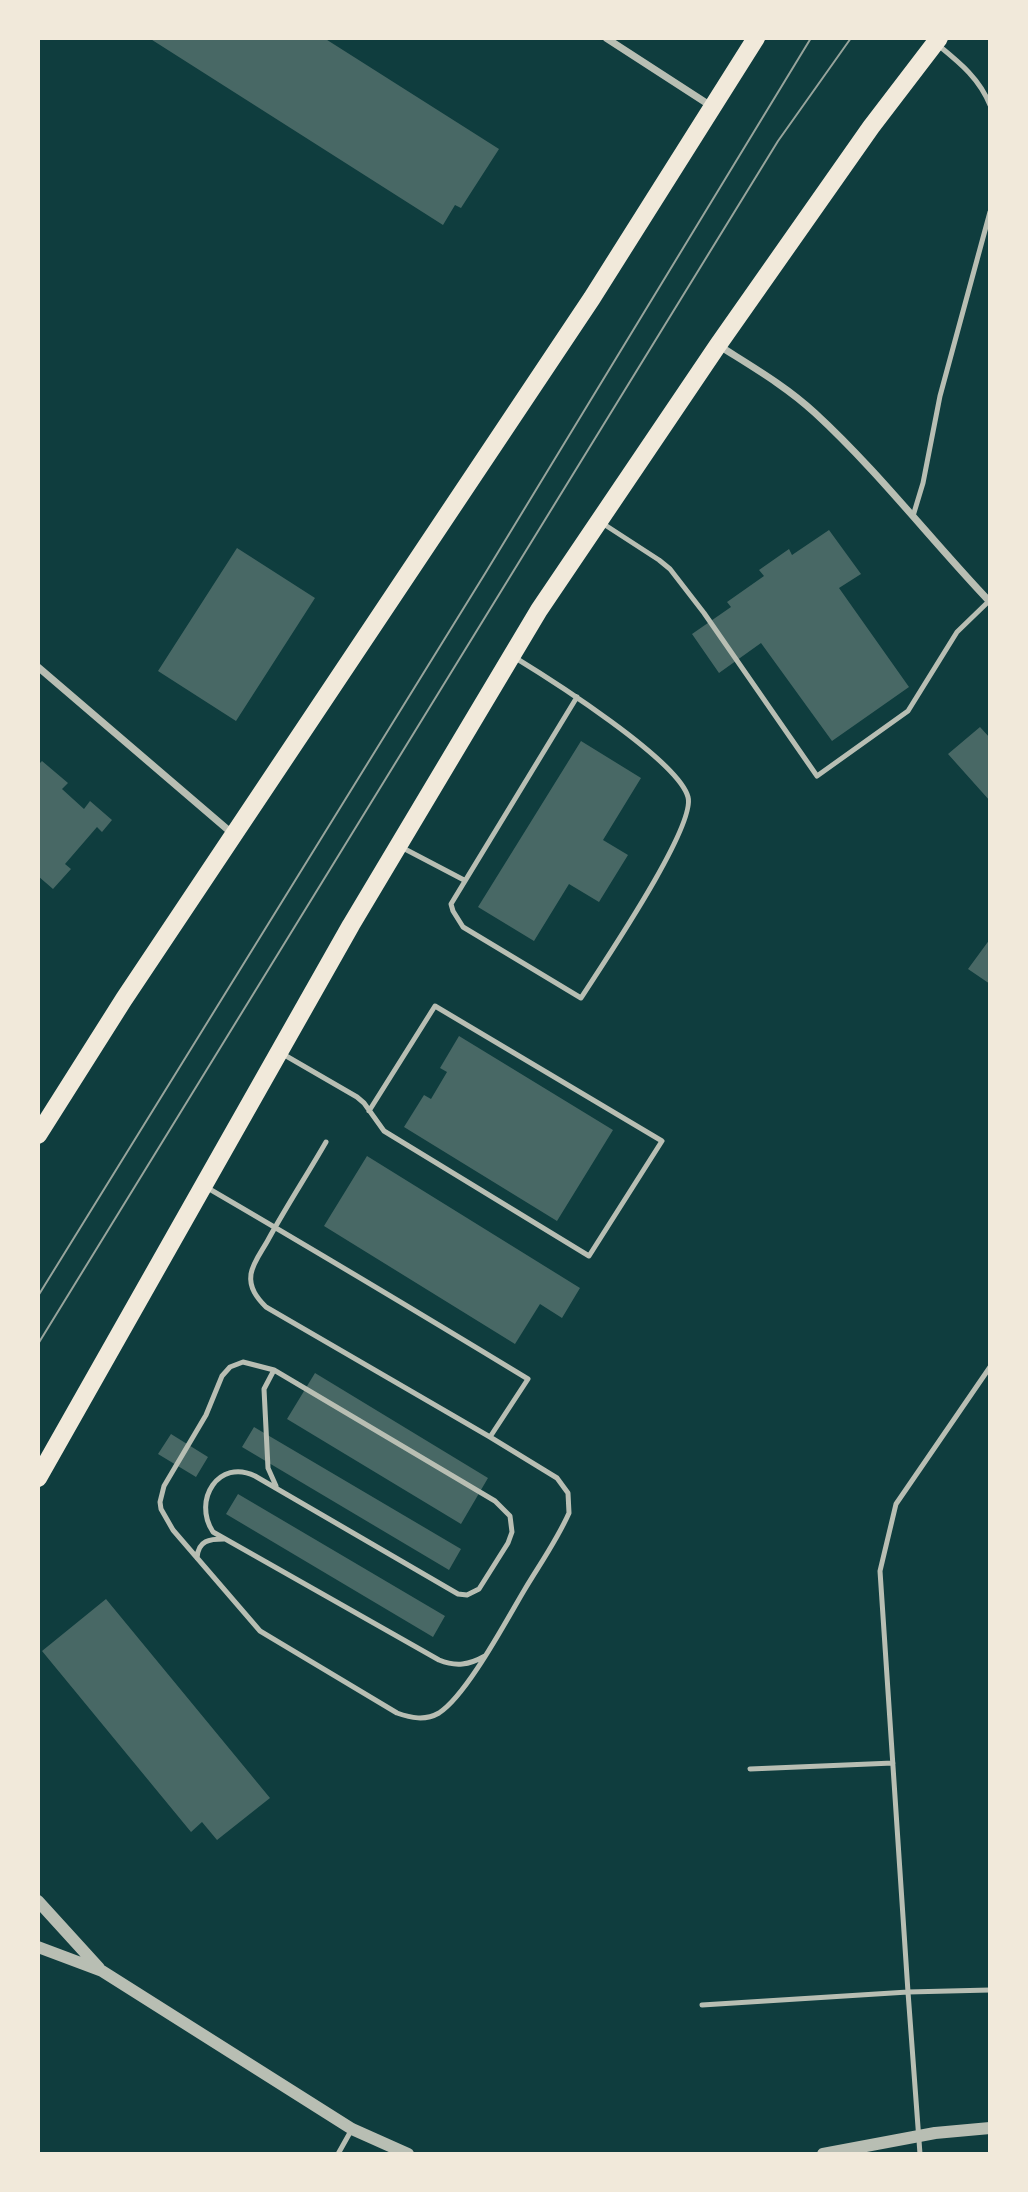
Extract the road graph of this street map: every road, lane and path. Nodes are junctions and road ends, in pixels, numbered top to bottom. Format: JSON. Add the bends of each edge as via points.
{"nodes":[{"id":1,"x":606,"y":38,"type":"edge"},
{"id":2,"x":756,"y":38,"type":"edge"},
{"id":3,"x":938,"y":41,"type":"edge"},
{"id":4,"x":989,"y":105,"type":"edge"},
{"id":5,"x":712,"y":107,"type":"junction"},
{"id":6,"x":989,"y":212,"type":"edge"},
{"id":7,"x":718,"y":345,"type":"junction"},
{"id":8,"x":913,"y":516,"type":"junction"},
{"id":9,"x":599,"y":521,"type":"junction"},
{"id":10,"x":989,"y":602,"type":"edge"},
{"id":11,"x":512,"y":655,"type":"junction"},
{"id":12,"x":38,"y":667,"type":"edge"},
{"id":13,"x":577,"y":697,"type":"junction"},
{"id":14,"x":235,"y":835,"type":"junction"},
{"id":15,"x":398,"y":846,"type":"junction"},
{"id":16,"x":464,"y":880,"type":"junction"},
{"id":17,"x":280,"y":1052,"type":"junction"},
{"id":18,"x":369,"y":1111,"type":"junction"},
{"id":19,"x":38,"y":1136,"type":"edge"},
{"id":20,"x":326,"y":1142,"type":"dead end"},
{"id":21,"x":205,"y":1186,"type":"junction"},
{"id":22,"x":275,"y":1227,"type":"junction"},
{"id":23,"x":989,"y":1367,"type":"edge"},
{"id":24,"x":274,"y":1370,"type":"junction"},
{"id":25,"x":491,"y":1437,"type":"junction"},
{"id":26,"x":38,"y":1478,"type":"edge"},
{"id":27,"x":278,"y":1489,"type":"junction"},
{"id":28,"x":225,"y":1539,"type":"junction"},
{"id":29,"x":197,"y":1558,"type":"junction"},
{"id":30,"x":485,"y":1656,"type":"junction"},
{"id":31,"x":893,"y":1763,"type":"junction"},
{"id":32,"x":750,"y":1769,"type":"dead end"},
{"id":33,"x":38,"y":1901,"type":"edge"},
{"id":34,"x":38,"y":1947,"type":"edge"},
{"id":35,"x":102,"y":1971,"type":"junction"},
{"id":36,"x":989,"y":1990,"type":"edge"},
{"id":37,"x":908,"y":1992,"type":"junction"},
{"id":38,"x":702,"y":2005,"type":"dead end"},
{"id":39,"x":989,"y":2128,"type":"edge"},
{"id":40,"x":352,"y":2129,"type":"junction"},
{"id":41,"x":919,"y":2136,"type":"junction"},
{"id":42,"x":338,"y":2154,"type":"edge"},
{"id":43,"x":408,"y":2154,"type":"edge"},
{"id":44,"x":823,"y":2154,"type":"edge"},
{"id":45,"x":920,"y":2154,"type":"edge"}],
"edges":[{"from":1,"to":5,"type":"street"},
{"from":2,"to":5,"type":"main road"},
{"from":3,"to":4,"type":"lane","via":[[974,76]]},
{"from":3,"to":7,"type":"main road","via":[[871,127]]},
{"from":5,"to":14,"type":"main road","via":[[584,310]]},
{"from":6,"to":8,"type":"lane"},
{"from":7,"to":8,"type":"street","via":[[815,412]]},
{"from":7,"to":9,"type":"main road"},
{"from":8,"to":10,"type":"street"},
{"from":9,"to":10,"type":"lane","via":[[670,569],[817,776],[908,711],[957,632]]},
{"from":9,"to":11,"type":"main road"},
{"from":11,"to":13,"type":"lane"},
{"from":11,"to":15,"type":"main road"},
{"from":12,"to":14,"type":"street"},
{"from":13,"to":16,"type":"lane"},
{"from":13,"to":16,"type":"lane","via":[[677,778],[688,799],[676,842],[581,998],[463,927],[451,904]]},
{"from":14,"to":19,"type":"main road"},
{"from":15,"to":16,"type":"lane"},
{"from":15,"to":17,"type":"main road"},
{"from":17,"to":18,"type":"lane","via":[[357,1097]]},
{"from":17,"to":21,"type":"main road"},
{"from":18,"to":18,"type":"lane","via":[[435,1006],[662,1141],[589,1256],[384,1131]]},
{"from":20,"to":22,"type":"lane"},
{"from":21,"to":22,"type":"lane"},
{"from":21,"to":26,"type":"main road"},
{"from":22,"to":25,"type":"lane","via":[[251,1276],[251,1287],[266,1307]]},
{"from":22,"to":25,"type":"lane","via":[[528,1379]]},
{"from":23,"to":31,"type":"lane","via":[[896,1504],[880,1571]]},
{"from":24,"to":27,"type":"lane","via":[[264,1389],[268,1468]]},
{"from":24,"to":27,"type":"lane","via":[[495,1502],[510,1516],[512,1532],[479,1590],[458,1594]]},
{"from":24,"to":29,"type":"lane","via":[[243,1362],[230,1367],[161,1492],[164,1516]]},
{"from":25,"to":30,"type":"lane","via":[[557,1478],[570,1504],[565,1522]]},
{"from":27,"to":28,"type":"lane","via":[[248,1473],[232,1473],[216,1482],[206,1499],[205,1516],[214,1532]]},
{"from":28,"to":29,"type":"lane","via":[[204,1542]]},
{"from":28,"to":30,"type":"lane","via":[[439,1660],[465,1665]]},
{"from":29,"to":30,"type":"lane","via":[[270,1639],[408,1717],[438,1714]]},
{"from":31,"to":32,"type":"lane"},
{"from":31,"to":37,"type":"lane"},
{"from":33,"to":35,"type":"street"},
{"from":34,"to":35,"type":"street"},
{"from":35,"to":40,"type":"street"},
{"from":36,"to":37,"type":"lane"},
{"from":37,"to":38,"type":"lane"},
{"from":37,"to":41,"type":"lane"},
{"from":39,"to":41,"type":"street"},
{"from":40,"to":42,"type":"lane"},
{"from":40,"to":43,"type":"street"},
{"from":41,"to":44,"type":"street"},
{"from":41,"to":45,"type":"lane"}]}
